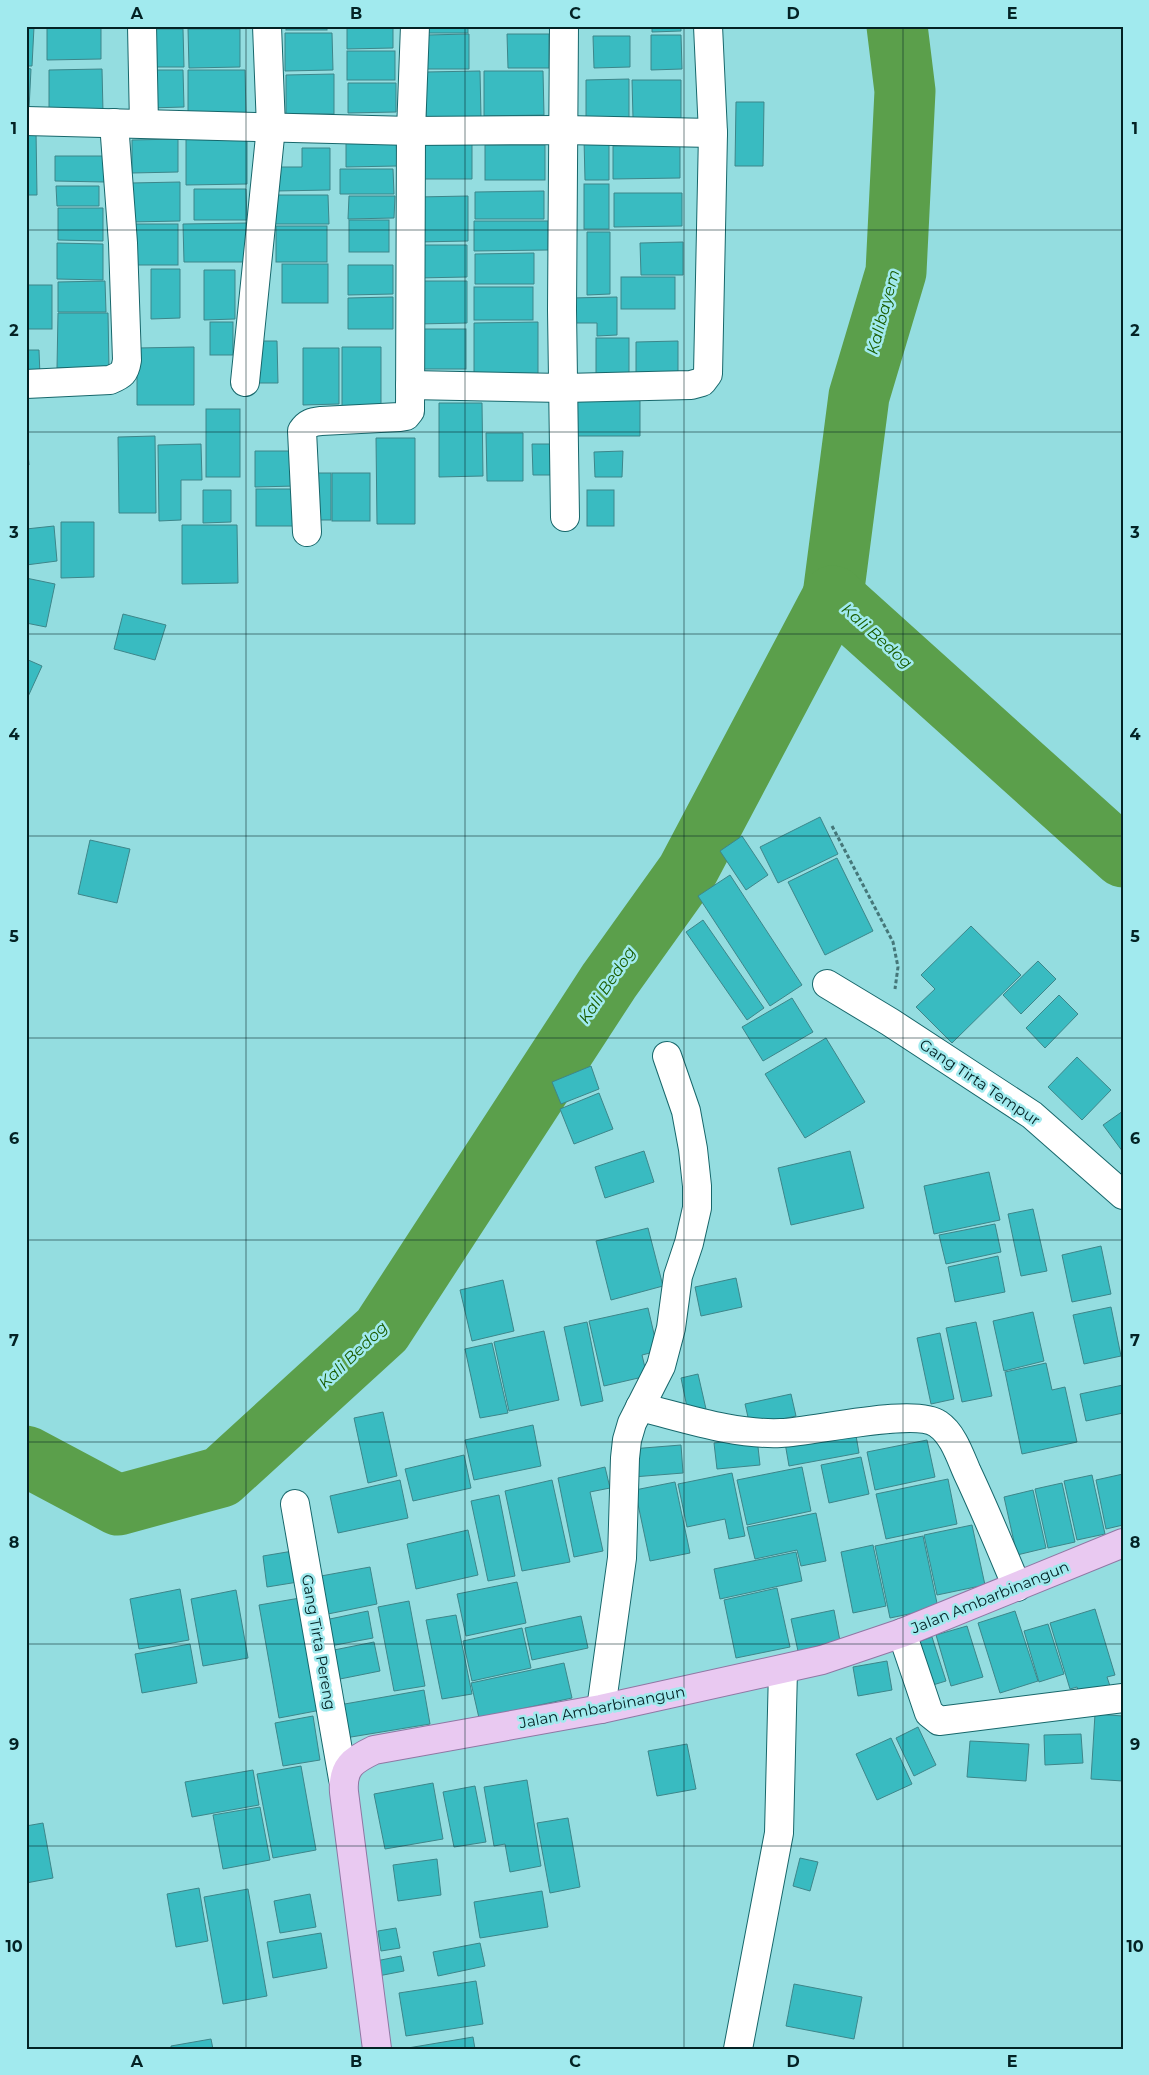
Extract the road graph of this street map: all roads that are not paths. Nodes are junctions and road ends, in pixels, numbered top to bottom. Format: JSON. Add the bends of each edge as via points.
{"nodes":[{"id":1,"x":142,"y":26,"type":"edge"},
{"id":2,"x":267,"y":26,"type":"edge"},
{"id":3,"x":415,"y":26,"type":"edge"},
{"id":4,"x":564,"y":26,"type":"edge"},
{"id":5,"x":708,"y":26,"type":"edge"},
{"id":6,"x":26,"y":121,"type":"edge"},
{"id":7,"x":114,"y":123,"type":"junction"},
{"id":8,"x":144,"y":124,"type":"junction"},
{"id":9,"x":272,"y":127,"type":"junction"},
{"id":10,"x":564,"y":130,"type":"junction"},
{"id":11,"x":411,"y":131,"type":"junction"},
{"id":12,"x":713,"y":133,"type":"junction"},
{"id":13,"x":244,"y":382,"type":"dead end"},
{"id":14,"x":26,"y":384,"type":"edge"},
{"id":15,"x":410,"y":385,"type":"junction"},
{"id":16,"x":564,"y":388,"type":"junction"},
{"id":17,"x":565,"y":517,"type":"dead end"},
{"id":18,"x":307,"y":532,"type":"dead end"},
{"id":19,"x":827,"y":984,"type":"dead end"},
{"id":20,"x":666,"y":1056,"type":"dead end"},
{"id":21,"x":1123,"y":1195,"type":"edge"},
{"id":22,"x":640,"y":1407,"type":"junction"},
{"id":23,"x":295,"y":1504,"type":"dead end"},
{"id":24,"x":1123,"y":1543,"type":"edge"},
{"id":25,"x":1017,"y":1587,"type":"junction"},
{"id":26,"x":902,"y":1633,"type":"junction"},
{"id":27,"x":783,"y":1670,"type":"junction"},
{"id":28,"x":1123,"y":1698,"type":"edge"},
{"id":29,"x":601,"y":1708,"type":"junction"},
{"id":30,"x":343,"y":1779,"type":"junction"},
{"id":31,"x":377,"y":2049,"type":"edge"},
{"id":32,"x":738,"y":2049,"type":"edge"}],
"edges":[{"from":1,"to":8,"type":"street"},
{"from":2,"to":9,"type":"street"},
{"from":3,"to":11,"type":"street"},
{"from":4,"to":10,"type":"street"},
{"from":5,"to":12,"type":"street"},
{"from":6,"to":7,"type":"street"},
{"from":7,"to":8,"type":"street"},
{"from":7,"to":14,"type":"street","via":[[123,242],[125,369],[122,375],[110,380]]},
{"from":8,"to":9,"type":"street"},
{"from":9,"to":11,"type":"street"},
{"from":9,"to":13,"type":"street"},
{"from":10,"to":11,"type":"street"},
{"from":10,"to":12,"type":"street"},
{"from":10,"to":16,"type":"street"},
{"from":11,"to":15,"type":"street"},
{"from":12,"to":16,"type":"street","via":[[708,374],[705,380],[690,385]]},
{"from":15,"to":16,"type":"street"},
{"from":15,"to":18,"type":"street","via":[[410,411],[406,416],[312,422],[302,431]]},
{"from":16,"to":17,"type":"street"},
{"from":19,"to":21,"type":"street","name":"Gang Tirta Tempur","via":[[1032,1115]]},
{"from":20,"to":22,"type":"street","via":[[686,1111],[693,1149],[697,1208],[678,1276],[663,1360]]},
{"from":22,"to":25,"type":"street","via":[[754,1433],[928,1418],[949,1435],[957,1450]]},
{"from":22,"to":29,"type":"street","via":[[632,1423],[625,1458],[622,1558]]},
{"from":23,"to":30,"type":"street","name":"Gang Tirta Pereng"},
{"from":24,"to":25,"type":"main road","name":"Jalan Ambarbinangun"},
{"from":25,"to":26,"type":"main road","name":"Jalan Ambarbinangun"},
{"from":26,"to":27,"type":"main road","name":"Jalan Ambarbinangun"},
{"from":26,"to":28,"type":"street","via":[[929,1713],[939,1720]]},
{"from":27,"to":29,"type":"main road","name":"Jalan Ambarbinangun"},
{"from":27,"to":32,"type":"street","via":[[779,1833]]},
{"from":29,"to":30,"type":"main road","name":"Jalan Ambarbinangun","via":[[374,1750],[353,1762]]},
{"from":30,"to":31,"type":"main road"}]}
